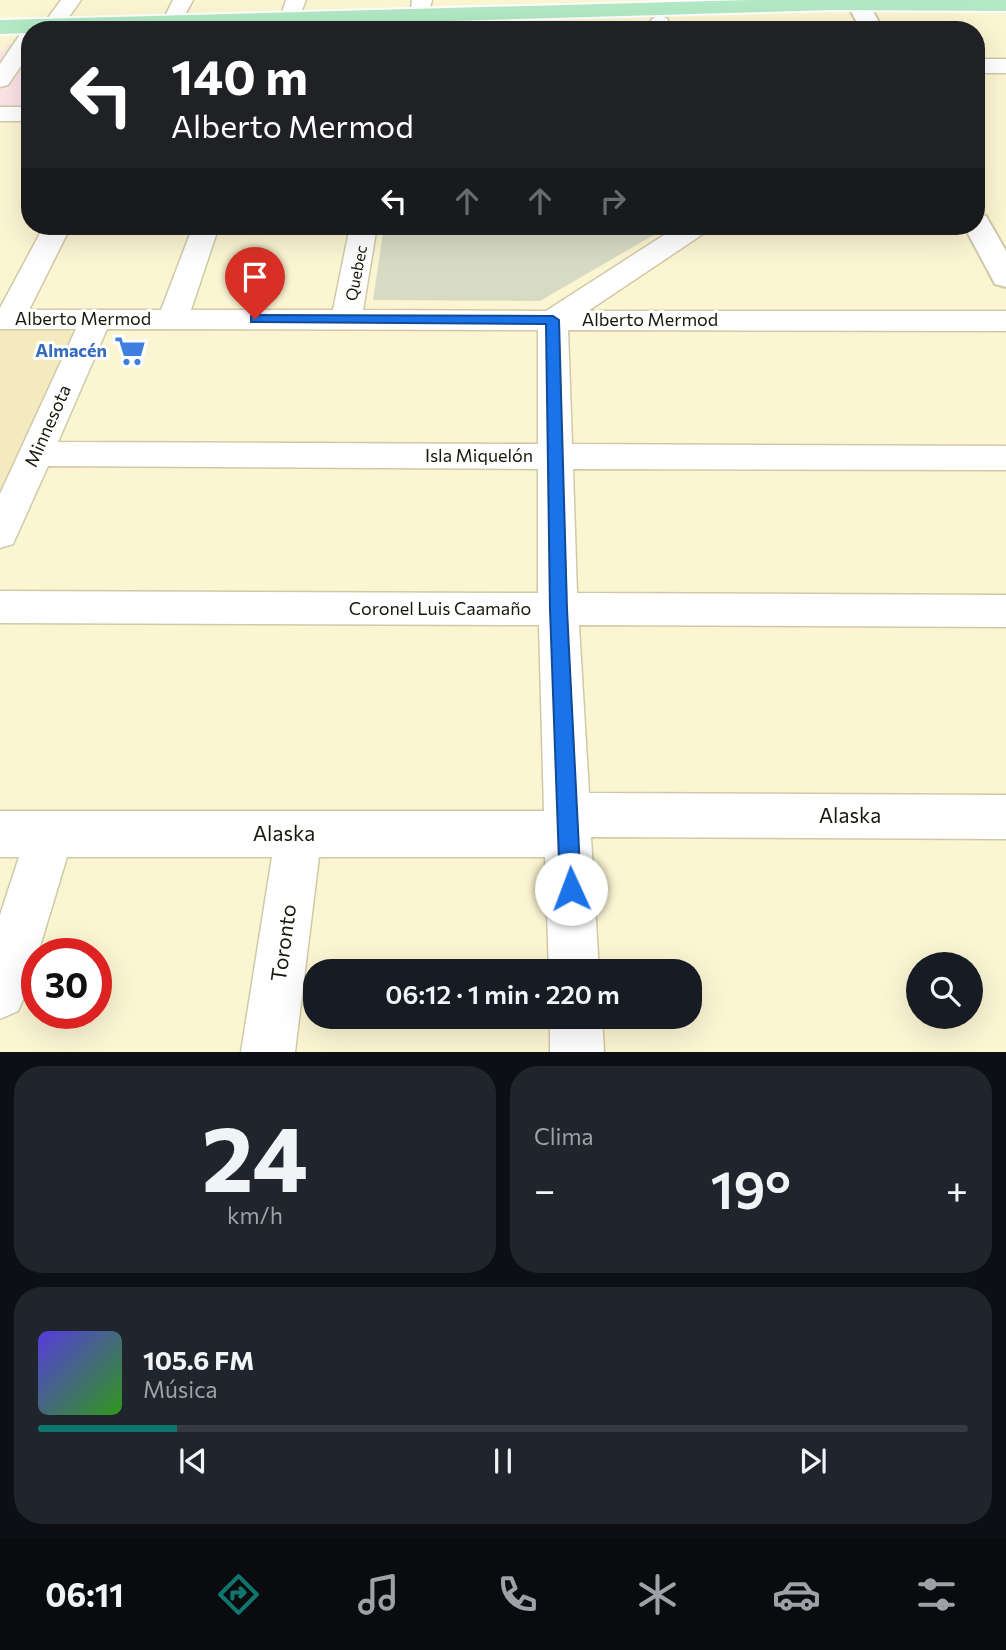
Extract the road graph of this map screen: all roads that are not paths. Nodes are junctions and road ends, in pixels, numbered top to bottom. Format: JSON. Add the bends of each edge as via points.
{"nodes":[{"id":1,"x":71,"y":0,"type":"edge"},
{"id":2,"x":184,"y":0,"type":"edge"},
{"id":3,"x":1006,"y":5,"type":"edge"},
{"id":4,"x":548,"y":7,"type":"edge"},
{"id":5,"x":292,"y":10,"type":"edge"},
{"id":6,"x":863,"y":12,"type":"edge"},
{"id":7,"x":663,"y":15,"type":"edge"},
{"id":8,"x":1006,"y":16,"type":"edge"},
{"id":9,"x":409,"y":19,"type":"edge"},
{"id":10,"x":56,"y":21,"type":"edge"},
{"id":11,"x":173,"y":21,"type":"edge"},
{"id":12,"x":197,"y":21,"type":"edge"},
{"id":13,"x":0,"y":27,"type":"edge"},
{"id":14,"x":21,"y":27,"type":"edge"},
{"id":15,"x":0,"y":38,"type":"edge"},
{"id":16,"x":21,"y":38,"type":"edge"},
{"id":17,"x":21,"y":49,"type":"edge"},
{"id":18,"x":985,"y":66,"type":"edge"},
{"id":19,"x":1006,"y":66,"type":"edge"},
{"id":20,"x":0,"y":79,"type":"edge"},
{"id":21,"x":0,"y":114,"type":"edge"},
{"id":22,"x":21,"y":114,"type":"edge"},
{"id":23,"x":52,"y":235,"type":"edge"},
{"id":24,"x":203,"y":235,"type":"edge"},
{"id":25,"x":362,"y":235,"type":"edge"},
{"id":26,"x":682,"y":235,"type":"edge"},
{"id":27,"x":983,"y":235,"type":"edge"},
{"id":28,"x":1006,"y":278,"type":"edge"},
{"id":29,"x":5,"y":319,"type":"edge"},
{"id":30,"x":96,"y":319,"type":"junction"},
{"id":31,"x":173,"y":319,"type":"junction"},
{"id":32,"x":346,"y":319,"type":"junction"},
{"id":33,"x":553,"y":320,"type":"junction"},
{"id":34,"x":1006,"y":321,"type":"edge"},
{"id":35,"x":36,"y":454,"type":"junction"},
{"id":36,"x":555,"y":456,"type":"junction"},
{"id":37,"x":1006,"y":458,"type":"edge"},
{"id":38,"x":0,"y":534,"type":"edge"},
{"id":39,"x":0,"y":607,"type":"edge"},
{"id":40,"x":558,"y":609,"type":"junction"},
{"id":41,"x":1006,"y":611,"type":"edge"},
{"id":42,"x":1006,"y":817,"type":"edge"},
{"id":43,"x":568,"y":824,"type":"junction"},
{"id":44,"x":0,"y":834,"type":"edge"},
{"id":45,"x":50,"y":834,"type":"junction"},
{"id":46,"x":299,"y":834,"type":"junction"},
{"id":47,"x":574,"y":959,"type":"edge"},
{"id":48,"x":0,"y":993,"type":"edge"},
{"id":49,"x":577,"y":1029,"type":"edge"},
{"id":50,"x":268,"y":1052,"type":"edge"},
{"id":51,"x":578,"y":1052,"type":"edge"}],
"edges":[{"from":1,"to":10,"type":"street"},
{"from":2,"to":11,"type":"street"},
{"from":3,"to":6,"type":"main road"},
{"from":4,"to":7,"type":"main road"},
{"from":4,"to":9,"type":"main road"},
{"from":5,"to":9,"type":"main road"},
{"from":5,"to":12,"type":"main road"},
{"from":6,"to":7,"type":"main road"},
{"from":6,"to":8,"type":"main road"},
{"from":7,"to":9,"type":"main road"},
{"from":13,"to":14,"type":"main road"},
{"from":15,"to":16,"type":"main road"},
{"from":17,"to":20,"type":"street"},
{"from":18,"to":19,"type":"street"},
{"from":21,"to":22,"type":"street"},
{"from":23,"to":29,"type":"street"},
{"from":24,"to":31,"type":"street"},
{"from":25,"to":32,"type":"street","name":"Quebec"},
{"from":26,"to":33,"type":"street"},
{"from":27,"to":28,"type":"street"},
{"from":29,"to":30,"type":"street","name":"Alberto Mermod"},
{"from":30,"to":31,"type":"street","name":"Alberto Mermod"},
{"from":30,"to":35,"type":"street","name":"Minnesota"},
{"from":31,"to":32,"type":"street","name":"Alberto Mermod"},
{"from":32,"to":33,"type":"street","name":"Alberto Mermod"},
{"from":33,"to":34,"type":"street","name":"Alberto Mermod"},
{"from":33,"to":36,"type":"street"},
{"from":35,"to":36,"type":"street","name":"Isla Miquelón"},
{"from":35,"to":38,"type":"street","name":"Minnesota"},
{"from":36,"to":37,"type":"street","name":"Isla Miquelón"},
{"from":36,"to":40,"type":"street"},
{"from":39,"to":40,"type":"street","name":"Coronel Luis Caamaño"},
{"from":40,"to":41,"type":"street","name":"Coronel Luis Caamaño"},
{"from":40,"to":43,"type":"street"},
{"from":42,"to":43,"type":"street","name":"Alaska"},
{"from":43,"to":46,"type":"street","name":"Alaska"},
{"from":43,"to":47,"type":"street"},
{"from":44,"to":45,"type":"street","name":"Alaska"},
{"from":45,"to":46,"type":"street","name":"Alaska"},
{"from":45,"to":48,"type":"street"},
{"from":46,"to":50,"type":"street","name":"Toronto"},
{"from":49,"to":51,"type":"street"}]}
